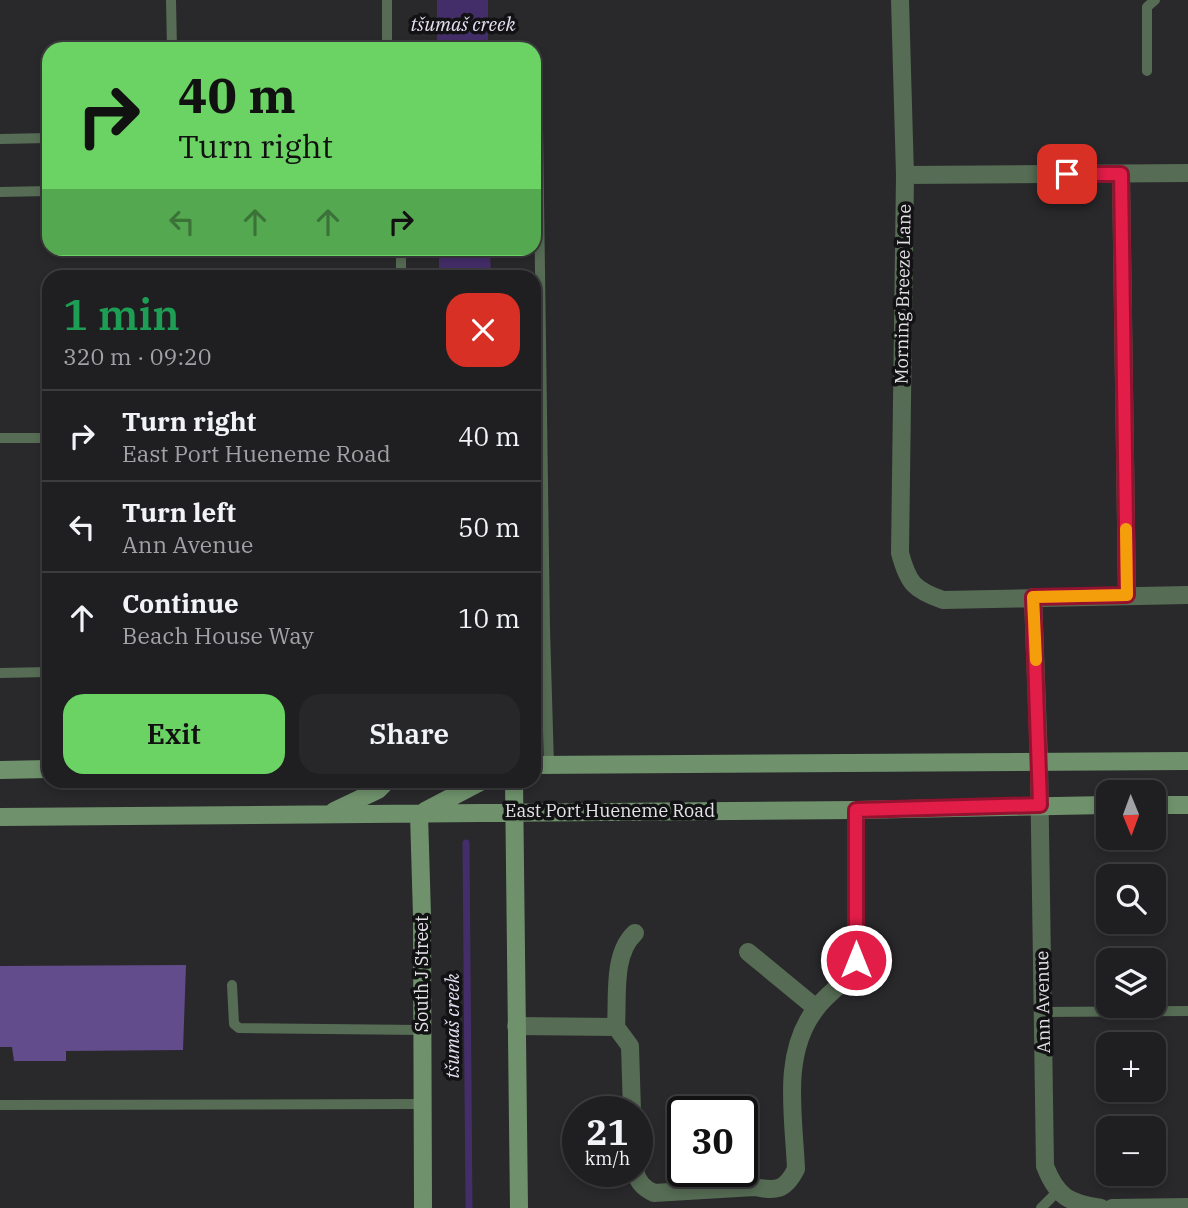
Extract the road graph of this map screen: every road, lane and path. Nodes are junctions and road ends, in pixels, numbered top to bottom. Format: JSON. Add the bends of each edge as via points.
{"nodes":[{"id":1,"x":172,"y":0,"type":"edge"},
{"id":2,"x":387,"y":0,"type":"edge"},
{"id":3,"x":900,"y":0,"type":"edge"},
{"id":4,"x":1155,"y":0,"type":"edge"},
{"id":5,"x":172,"y":42,"type":"edge"},
{"id":6,"x":387,"y":42,"type":"edge"},
{"id":7,"x":1146,"y":71,"type":"dead end"},
{"id":8,"x":42,"y":138,"type":"edge"},
{"id":9,"x":0,"y":139,"type":"edge"},
{"id":10,"x":1188,"y":173,"type":"edge"},
{"id":11,"x":1121,"y":174,"type":"junction"},
{"id":12,"x":905,"y":175,"type":"junction"},
{"id":13,"x":42,"y":191,"type":"edge"},
{"id":14,"x":0,"y":192,"type":"edge"},
{"id":15,"x":541,"y":342,"type":"edge"},
{"id":16,"x":0,"y":438,"type":"edge"},
{"id":17,"x":42,"y":438,"type":"edge"},
{"id":18,"x":1127,"y":595,"type":"junction"},
{"id":19,"x":1188,"y":595,"type":"edge"},
{"id":20,"x":1033,"y":597,"type":"junction"},
{"id":21,"x":42,"y":672,"type":"edge"},
{"id":22,"x":0,"y":673,"type":"edge"},
{"id":23,"x":1188,"y":761,"type":"edge"},
{"id":24,"x":1039,"y":762,"type":"junction"},
{"id":25,"x":541,"y":765,"type":"edge"},
{"id":26,"x":42,"y":769,"type":"edge"},
{"id":27,"x":0,"y":770,"type":"edge"},
{"id":28,"x":380,"y":788,"type":"edge"},
{"id":29,"x":469,"y":788,"type":"edge"},
{"id":30,"x":514,"y":788,"type":"edge"},
{"id":31,"x":1040,"y":805,"type":"junction"},
{"id":32,"x":1096,"y":805,"type":"edge"},
{"id":33,"x":1166,"y":805,"type":"edge"},
{"id":34,"x":1188,"y":805,"type":"edge"},
{"id":35,"x":856,"y":810,"type":"junction"},
{"id":36,"x":514,"y":811,"type":"junction"},
{"id":37,"x":328,"y":814,"type":"junction"},
{"id":38,"x":419,"y":814,"type":"junction"},
{"id":39,"x":0,"y":817,"type":"edge"},
{"id":40,"x":635,"y":933,"type":"dead end"},
{"id":41,"x":748,"y":952,"type":"dead end"},
{"id":42,"x":232,"y":985,"type":"dead end"},
{"id":43,"x":816,"y":1008,"type":"junction"},
{"id":44,"x":1188,"y":1011,"type":"edge"},
{"id":45,"x":1043,"y":1012,"type":"junction"},
{"id":46,"x":516,"y":1026,"type":"junction"},
{"id":47,"x":617,"y":1027,"type":"junction"},
{"id":48,"x":422,"y":1030,"type":"junction"},
{"id":49,"x":632,"y":1096,"type":"edge"},
{"id":50,"x":423,"y":1104,"type":"junction"},
{"id":51,"x":0,"y":1105,"type":"edge"},
{"id":52,"x":643,"y":1187,"type":"edge"},
{"id":53,"x":1058,"y":1191,"type":"junction"},
{"id":54,"x":1188,"y":1207,"type":"edge"},
{"id":55,"x":423,"y":1208,"type":"edge"},
{"id":56,"x":519,"y":1208,"type":"edge"},
{"id":57,"x":1041,"y":1208,"type":"edge"},
{"id":58,"x":1101,"y":1208,"type":"edge"},
{"id":59,"x":1112,"y":1208,"type":"edge"}],
"edges":[{"from":1,"to":5,"type":"lane"},
{"from":2,"to":6,"type":"lane"},
{"from":3,"to":12,"type":"street","name":"Morning Breeze Lane"},
{"from":4,"to":7,"type":"lane","via":[[1147,7]]},
{"from":8,"to":9,"type":"lane"},
{"from":10,"to":11,"type":"street"},
{"from":11,"to":12,"type":"street"},
{"from":11,"to":18,"type":"street"},
{"from":12,"to":20,"type":"street","name":"Morning Breeze Lane","via":[[900,553],[906,575],[923,593],[943,600]]},
{"from":13,"to":14,"type":"lane"},
{"from":15,"to":25,"type":"lane","via":[[545,629]]},
{"from":16,"to":17,"type":"lane"},
{"from":18,"to":19,"type":"street"},
{"from":18,"to":20,"type":"street"},
{"from":20,"to":24,"type":"street","name":"Ann Avenue"},
{"from":21,"to":22,"type":"lane"},
{"from":23,"to":24,"type":"main road"},
{"from":24,"to":25,"type":"main road"},
{"from":24,"to":31,"type":"street","name":"Ann Avenue"},
{"from":26,"to":27,"type":"main road"},
{"from":28,"to":37,"type":"main road"},
{"from":29,"to":38,"type":"main road"},
{"from":30,"to":36,"type":"main road"},
{"from":31,"to":32,"type":"main road","name":"East Port Hueneme Road"},
{"from":31,"to":35,"type":"main road","name":"East Port Hueneme Road"},
{"from":31,"to":45,"type":"street","name":"Ann Avenue"},
{"from":33,"to":34,"type":"main road"},
{"from":35,"to":36,"type":"main road","name":"East Port Hueneme Road"},
{"from":35,"to":43,"type":"street","via":[[856,960],[842,985]]},
{"from":36,"to":38,"type":"main road","name":"East Port Hueneme Road"},
{"from":36,"to":46,"type":"main road"},
{"from":37,"to":38,"type":"main road","name":"East Port Hueneme Road"},
{"from":37,"to":39,"type":"main road","name":"East Port Hueneme Road"},
{"from":38,"to":48,"type":"main road","name":"South J Street"},
{"from":40,"to":47,"type":"street","via":[[620,956]]},
{"from":41,"to":43,"type":"street"},
{"from":42,"to":48,"type":"lane","via":[[234,1024],[239,1028]]},
{"from":43,"to":52,"type":"street","via":[[800,1034],[792,1063],[796,1169],[790,1181],[769,1190],[654,1193]]},
{"from":44,"to":45,"type":"lane"},
{"from":45,"to":53,"type":"street","name":"Ann Avenue","via":[[1045,1166]]},
{"from":46,"to":47,"type":"street"},
{"from":46,"to":56,"type":"main road"},
{"from":47,"to":49,"type":"street","via":[[630,1046]]},
{"from":48,"to":50,"type":"main road","name":"South J Street"},
{"from":50,"to":51,"type":"lane"},
{"from":50,"to":55,"type":"main road","name":"South J Street"},
{"from":53,"to":57,"type":"lane"},
{"from":53,"to":58,"type":"street","via":[[1077,1204]]},
{"from":54,"to":59,"type":"street"}]}
